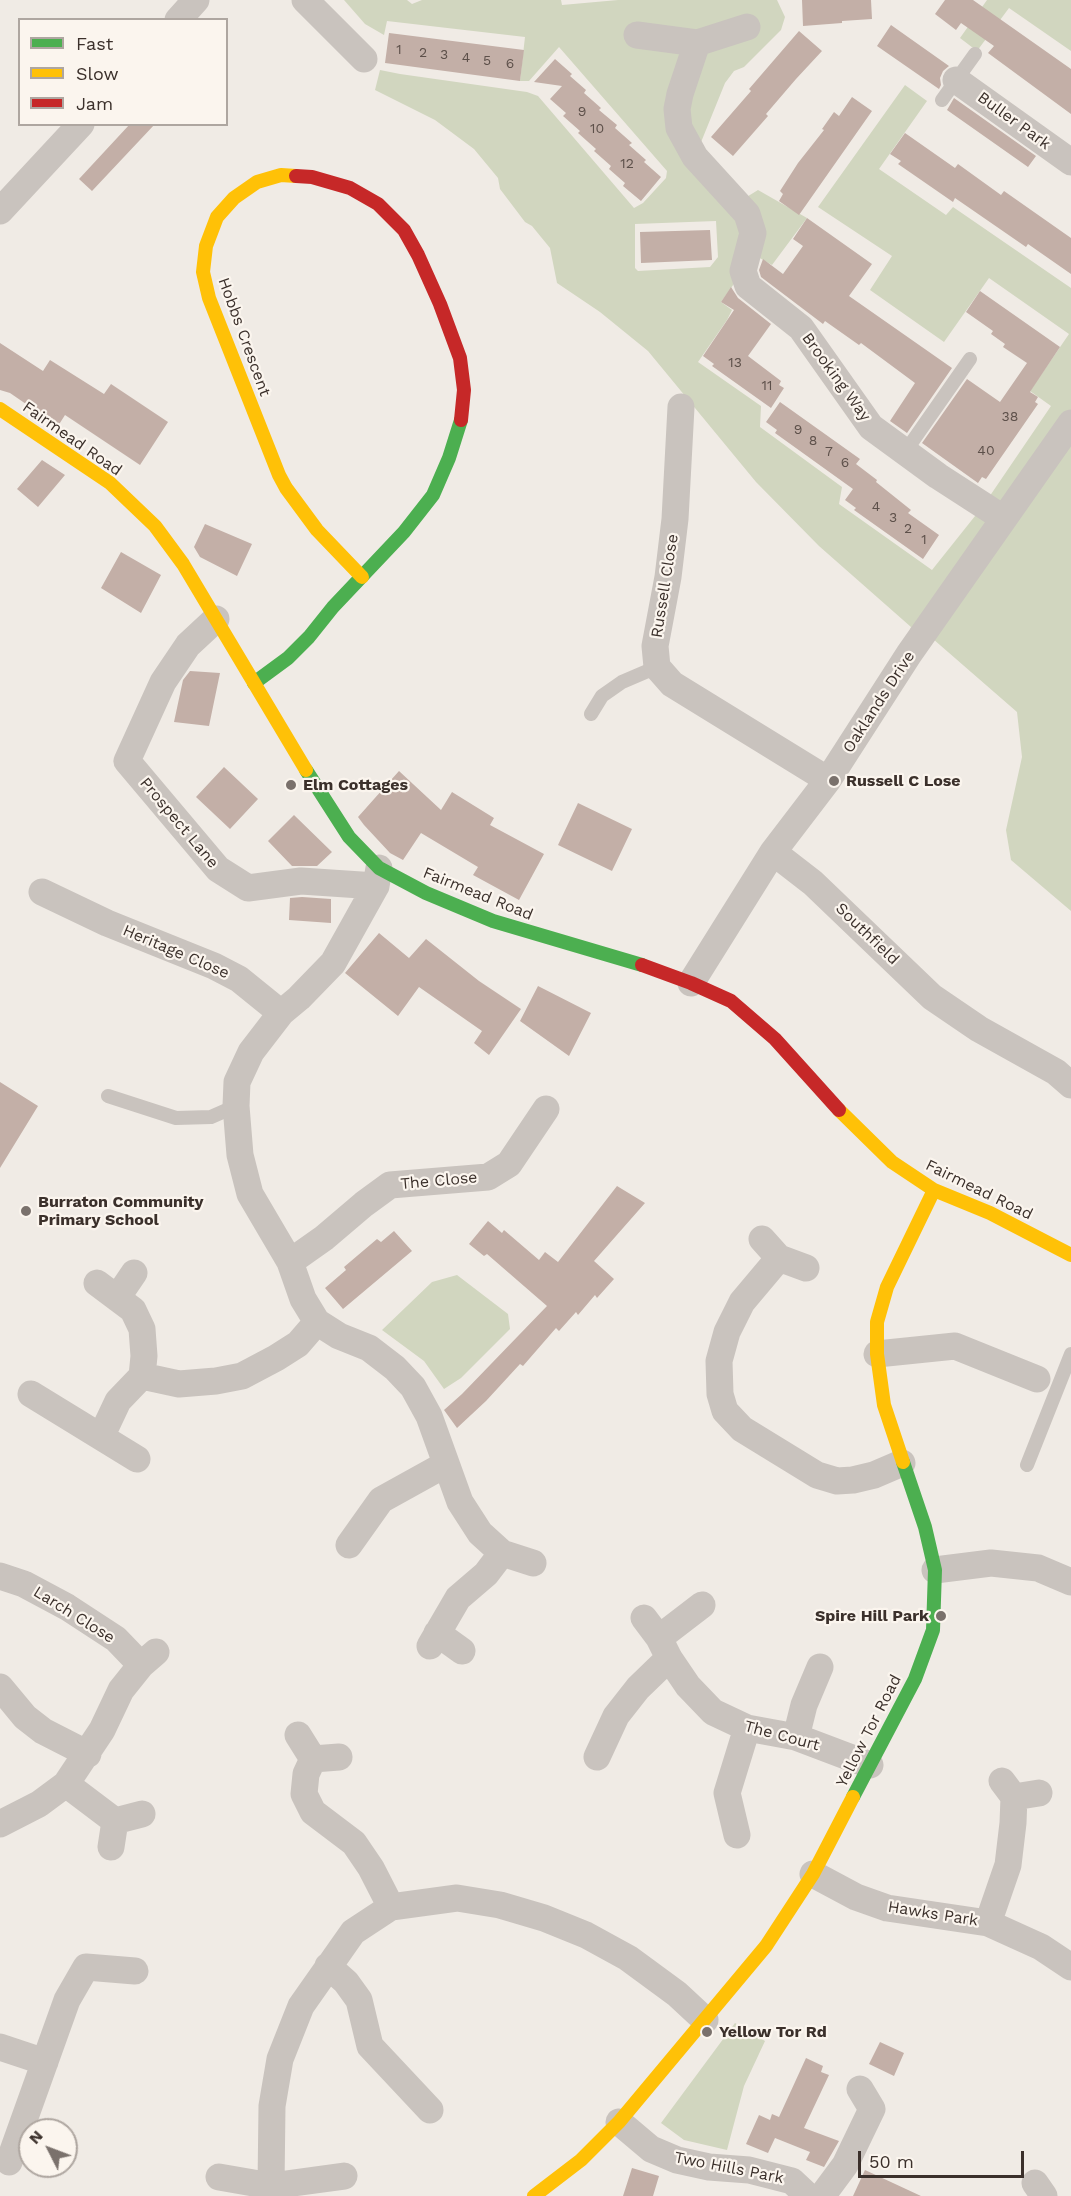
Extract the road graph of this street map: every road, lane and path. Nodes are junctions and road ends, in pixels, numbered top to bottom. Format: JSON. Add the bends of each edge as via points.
{"nodes":[{"id":1,"x":196,"y":0,"type":"edge"},
{"id":2,"x":305,"y":0,"type":"edge"},
{"id":3,"x":180,"y":18,"type":"edge"},
{"id":4,"x":747,"y":27,"type":"dead end"},
{"id":5,"x":637,"y":35,"type":"dead end"},
{"id":6,"x":698,"y":43,"type":"junction"},
{"id":7,"x":975,"y":54,"type":"dead end"},
{"id":8,"x":364,"y":59,"type":"dead end"},
{"id":9,"x":949,"y":90,"type":"joint"},
{"id":10,"x":79,"y":126,"type":"edge"},
{"id":11,"x":1071,"y":162,"type":"edge"},
{"id":12,"x":0,"y":211,"type":"edge"},
{"id":13,"x":970,"y":359,"type":"dead end"},
{"id":14,"x":681,"y":407,"type":"dead end"},
{"id":15,"x":0,"y":410,"type":"edge"},
{"id":16,"x":1071,"y":423,"type":"edge"},
{"id":17,"x":905,"y":452,"type":"junction"},
{"id":18,"x":1003,"y":518,"type":"junction"},
{"id":19,"x":362,"y":577,"type":"junction"},
{"id":20,"x":216,"y":619,"type":"junction"},
{"id":21,"x":657,"y":667,"type":"junction"},
{"id":22,"x":254,"y":683,"type":"junction"},
{"id":23,"x":591,"y":714,"type":"dead end"},
{"id":24,"x":828,"y":780,"type":"junction"},
{"id":25,"x":773,"y":852,"type":"junction"},
{"id":26,"x":378,"y":877,"type":"junction"},
{"id":27,"x":54,"y":905,"type":"dead end"},
{"id":28,"x":691,"y":983,"type":"junction"},
{"id":29,"x":281,"y":1013,"type":"junction"},
{"id":30,"x":1071,"y":1085,"type":"edge"},
{"id":31,"x":108,"y":1096,"type":"dead end"},
{"id":32,"x":236,"y":1106,"type":"junction"},
{"id":33,"x":546,"y":1109,"type":"dead end"},
{"id":34,"x":934,"y":1190,"type":"junction"},
{"id":35,"x":1071,"y":1255,"type":"edge"},
{"id":36,"x":290,"y":1262,"type":"junction"},
{"id":37,"x":806,"y":1268,"type":"dead end"},
{"id":38,"x":134,"y":1273,"type":"dead end"},
{"id":39,"x":317,"y":1323,"type":"junction"},
{"id":40,"x":877,"y":1354,"type":"junction"},
{"id":41,"x":1071,"y":1354,"type":"edge"},
{"id":42,"x":142,"y":1376,"type":"junction"},
{"id":43,"x":1037,"y":1379,"type":"dead end"},
{"id":44,"x":31,"y":1394,"type":"dead end"},
{"id":45,"x":101,"y":1437,"type":"junction"},
{"id":46,"x":137,"y":1459,"type":"dead end"},
{"id":47,"x":902,"y":1463,"type":"junction"},
{"id":48,"x":446,"y":1464,"type":"junction"},
{"id":49,"x":1027,"y":1465,"type":"dead end"},
{"id":50,"x":349,"y":1545,"type":"dead end"},
{"id":51,"x":502,"y":1553,"type":"junction"},
{"id":52,"x":533,"y":1563,"type":"dead end"},
{"id":53,"x":935,"y":1570,"type":"junction"},
{"id":54,"x":0,"y":1576,"type":"edge"},
{"id":55,"x":1071,"y":1582,"type":"edge"},
{"id":56,"x":702,"y":1605,"type":"dead end"},
{"id":57,"x":657,"y":1638,"type":"junction"},
{"id":58,"x":462,"y":1651,"type":"dead end"},
{"id":59,"x":820,"y":1666,"type":"dead end"},
{"id":60,"x":0,"y":1687,"type":"edge"},
{"id":61,"x":747,"y":1728,"type":"junction"},
{"id":62,"x":298,"y":1735,"type":"dead end"},
{"id":63,"x":796,"y":1737,"type":"junction"},
{"id":64,"x":88,"y":1754,"type":"junction"},
{"id":65,"x":597,"y":1757,"type":"dead end"},
{"id":66,"x":870,"y":1765,"type":"junction"},
{"id":67,"x":66,"y":1784,"type":"junction"},
{"id":68,"x":1018,"y":1790,"type":"dead end"},
{"id":69,"x":142,"y":1814,"type":"dead end"},
{"id":70,"x":0,"y":1824,"type":"edge"},
{"id":71,"x":738,"y":1834,"type":"dead end"},
{"id":72,"x":813,"y":1874,"type":"junction"},
{"id":73,"x":391,"y":1907,"type":"junction"},
{"id":74,"x":988,"y":1923,"type":"junction"},
{"id":75,"x":328,"y":1966,"type":"junction"},
{"id":76,"x":1071,"y":1967,"type":"edge"},
{"id":77,"x":135,"y":1971,"type":"dead end"},
{"id":78,"x":705,"y":2020,"type":"junction"},
{"id":79,"x":0,"y":2047,"type":"edge"},
{"id":80,"x":45,"y":2062,"type":"junction"},
{"id":81,"x":875,"y":2102,"type":"dead end"},
{"id":82,"x":430,"y":2110,"type":"dead end"},
{"id":83,"x":619,"y":2122,"type":"junction"},
{"id":84,"x":9,"y":2162,"type":"dead end"},
{"id":85,"x":344,"y":2176,"type":"dead end"},
{"id":86,"x":219,"y":2177,"type":"dead end"},
{"id":87,"x":271,"y":2186,"type":"junction"},
{"id":88,"x":534,"y":2196,"type":"edge"},
{"id":89,"x":808,"y":2196,"type":"edge"},
{"id":90,"x":822,"y":2196,"type":"edge"}],
"edges":[{"from":1,"to":3,"type":"street"},
{"from":2,"to":8,"type":"street"},
{"from":4,"to":6,"type":"street"},
{"from":5,"to":6,"type":"street"},
{"from":6,"to":17,"type":"street","name":"Brooking Way","via":[[680,94],[679,128],[695,157],[747,214],[753,233],[743,271],[748,286],[801,328],[871,427]]},
{"from":7,"to":9,"type":"lane"},
{"from":9,"to":11,"type":"street","name":"Buller Park"},
{"from":10,"to":12,"type":"street"},
{"from":13,"to":17,"type":"lane"},
{"from":14,"to":21,"type":"street","name":"Russell Close","via":[[675,519],[655,646]]},
{"from":15,"to":20,"type":"street","name":"Fairmead Road","via":[[110,483],[155,526]]},
{"from":16,"to":18,"type":"street","name":"Oaklands Drive"},
{"from":17,"to":18,"type":"street","name":"Brooking Way"},
{"from":18,"to":24,"type":"street","name":"Oaklands Drive"},
{"from":19,"to":19,"type":"street","name":"Hobbs Crescent","via":[[317,530],[286,488],[208,298],[203,272],[206,246],[217,217],[234,198],[257,182],[281,175],[312,177],[350,188],[378,204],[404,230],[440,304],[460,358],[464,390],[461,423],[434,495]]},
{"from":19,"to":22,"type":"street","name":"Hobbs Crescent","via":[[288,658]]},
{"from":20,"to":22,"type":"street","name":"Fairmead Road"},
{"from":20,"to":26,"type":"street","name":"Prospect Lane","via":[[188,645],[163,682],[127,761],[218,869],[248,888]]},
{"from":21,"to":23,"type":"lane","via":[[622,682],[602,696]]},
{"from":21,"to":24,"type":"street","via":[[672,684]]},
{"from":22,"to":26,"type":"street","name":"Fairmead Road"},
{"from":24,"to":25,"type":"street","name":"Oaklands Drive"},
{"from":25,"to":28,"type":"street","name":"Oaklands Drive"},
{"from":25,"to":30,"type":"street","name":"Southfield","via":[[813,883],[932,997]]},
{"from":26,"to":28,"type":"street","name":"Fairmead Road","via":[[493,921]]},
{"from":26,"to":29,"type":"street","via":[[333,963]]},
{"from":27,"to":29,"type":"street","name":"Heritage Close","via":[[214,966],[239,979]]},
{"from":28,"to":34,"type":"street","name":"Fairmead Road","via":[[731,1001],[775,1039],[892,1162]]},
{"from":29,"to":32,"type":"street","via":[[250,1052],[237,1082]]},
{"from":31,"to":32,"type":"lane","via":[[176,1118],[212,1117]]},
{"from":32,"to":36,"type":"street","via":[[240,1155],[250,1194]]},
{"from":33,"to":36,"type":"street","name":"The Close","via":[[509,1164],[488,1176],[390,1185]]},
{"from":34,"to":35,"type":"street","name":"Fairmead Road","via":[[990,1213]]},
{"from":34,"to":40,"type":"street","name":"Yellow Tor Road","via":[[887,1287],[877,1322]]},
{"from":36,"to":39,"type":"street","via":[[303,1299]]},
{"from":37,"to":47,"type":"street","via":[[771,1249],[727,1332],[719,1361],[725,1411],[742,1430],[818,1475],[837,1481],[874,1475]]},
{"from":38,"to":42,"type":"street","via":[[107,1290],[133,1310],[142,1329]]},
{"from":39,"to":42,"type":"street","via":[[298,1344],[242,1377],[179,1384]]},
{"from":39,"to":48,"type":"street","via":[[369,1348],[413,1387],[429,1416]]},
{"from":40,"to":43,"type":"street","via":[[955,1346]]},
{"from":40,"to":47,"type":"street","name":"Yellow Tor Road","via":[[884,1405]]},
{"from":41,"to":49,"type":"lane"},
{"from":42,"to":45,"type":"street","via":[[118,1401]]},
{"from":44,"to":45,"type":"street"},
{"from":45,"to":46,"type":"street"},
{"from":47,"to":53,"type":"street","name":"Yellow Tor Road","via":[[925,1527]]},
{"from":48,"to":50,"type":"street","via":[[381,1500]]},
{"from":48,"to":51,"type":"street","via":[[459,1502],[480,1533]]},
{"from":51,"to":52,"type":"street"},
{"from":51,"to":58,"type":"street","via":[[486,1574],[458,1598],[434,1639]]},
{"from":53,"to":55,"type":"street","via":[[991,1563],[1038,1568]]},
{"from":53,"to":66,"type":"street","name":"Yellow Tor Road","via":[[933,1630],[915,1679]]},
{"from":54,"to":64,"type":"street","name":"Larch Close","via":[[67,1607],[148,1658],[121,1690]]},
{"from":56,"to":57,"type":"street"},
{"from":57,"to":61,"type":"street","name":"The Court","via":[[688,1686],[713,1712]]},
{"from":57,"to":65,"type":"street","via":[[638,1688],[616,1716],[599,1724]]},
{"from":59,"to":63,"type":"street"},
{"from":60,"to":64,"type":"street","via":[[25,1717],[43,1731]]},
{"from":61,"to":63,"type":"street","name":"The Court"},
{"from":61,"to":71,"type":"street","via":[[727,1793]]},
{"from":62,"to":73,"type":"street","via":[[326,1758],[306,1774],[304,1794],[313,1812],[354,1843]]},
{"from":63,"to":66,"type":"street","name":"The Court"},
{"from":64,"to":67,"type":"street"},
{"from":66,"to":72,"type":"street","name":"Yellow Tor Road"},
{"from":67,"to":69,"type":"street","via":[[113,1834]]},
{"from":67,"to":70,"type":"street","via":[[39,1804]]},
{"from":68,"to":74,"type":"street","name":"Hawks Park","via":[[1008,1865]]},
{"from":72,"to":74,"type":"street","name":"Hawks Park","via":[[887,1908]]},
{"from":72,"to":78,"type":"street","name":"Yellow Tor Road","via":[[766,1946]]},
{"from":73,"to":75,"type":"street","via":[[353,1932]]},
{"from":73,"to":78,"type":"street","via":[[457,1898],[544,1918],[628,1958]]},
{"from":74,"to":76,"type":"street","name":"Hawks Park","via":[[1041,1947]]},
{"from":75,"to":82,"type":"street","via":[[359,2000],[370,2046]]},
{"from":75,"to":87,"type":"street","via":[[301,2006],[280,2059],[272,2106]]},
{"from":77,"to":80,"type":"street","via":[[86,1967],[67,2000]]},
{"from":78,"to":83,"type":"street","name":"Yellow Tor Road"},
{"from":79,"to":80,"type":"street"},
{"from":80,"to":84,"type":"street"},
{"from":81,"to":90,"type":"street","via":[[845,2165]]},
{"from":83,"to":88,"type":"street","name":"Yellow Tor Road","via":[[581,2160]]},
{"from":83,"to":89,"type":"street","name":"Two Hills Park","via":[[651,2148],[677,2160],[749,2170],[792,2181]]},
{"from":85,"to":87,"type":"street"},
{"from":86,"to":87,"type":"street"}]}
